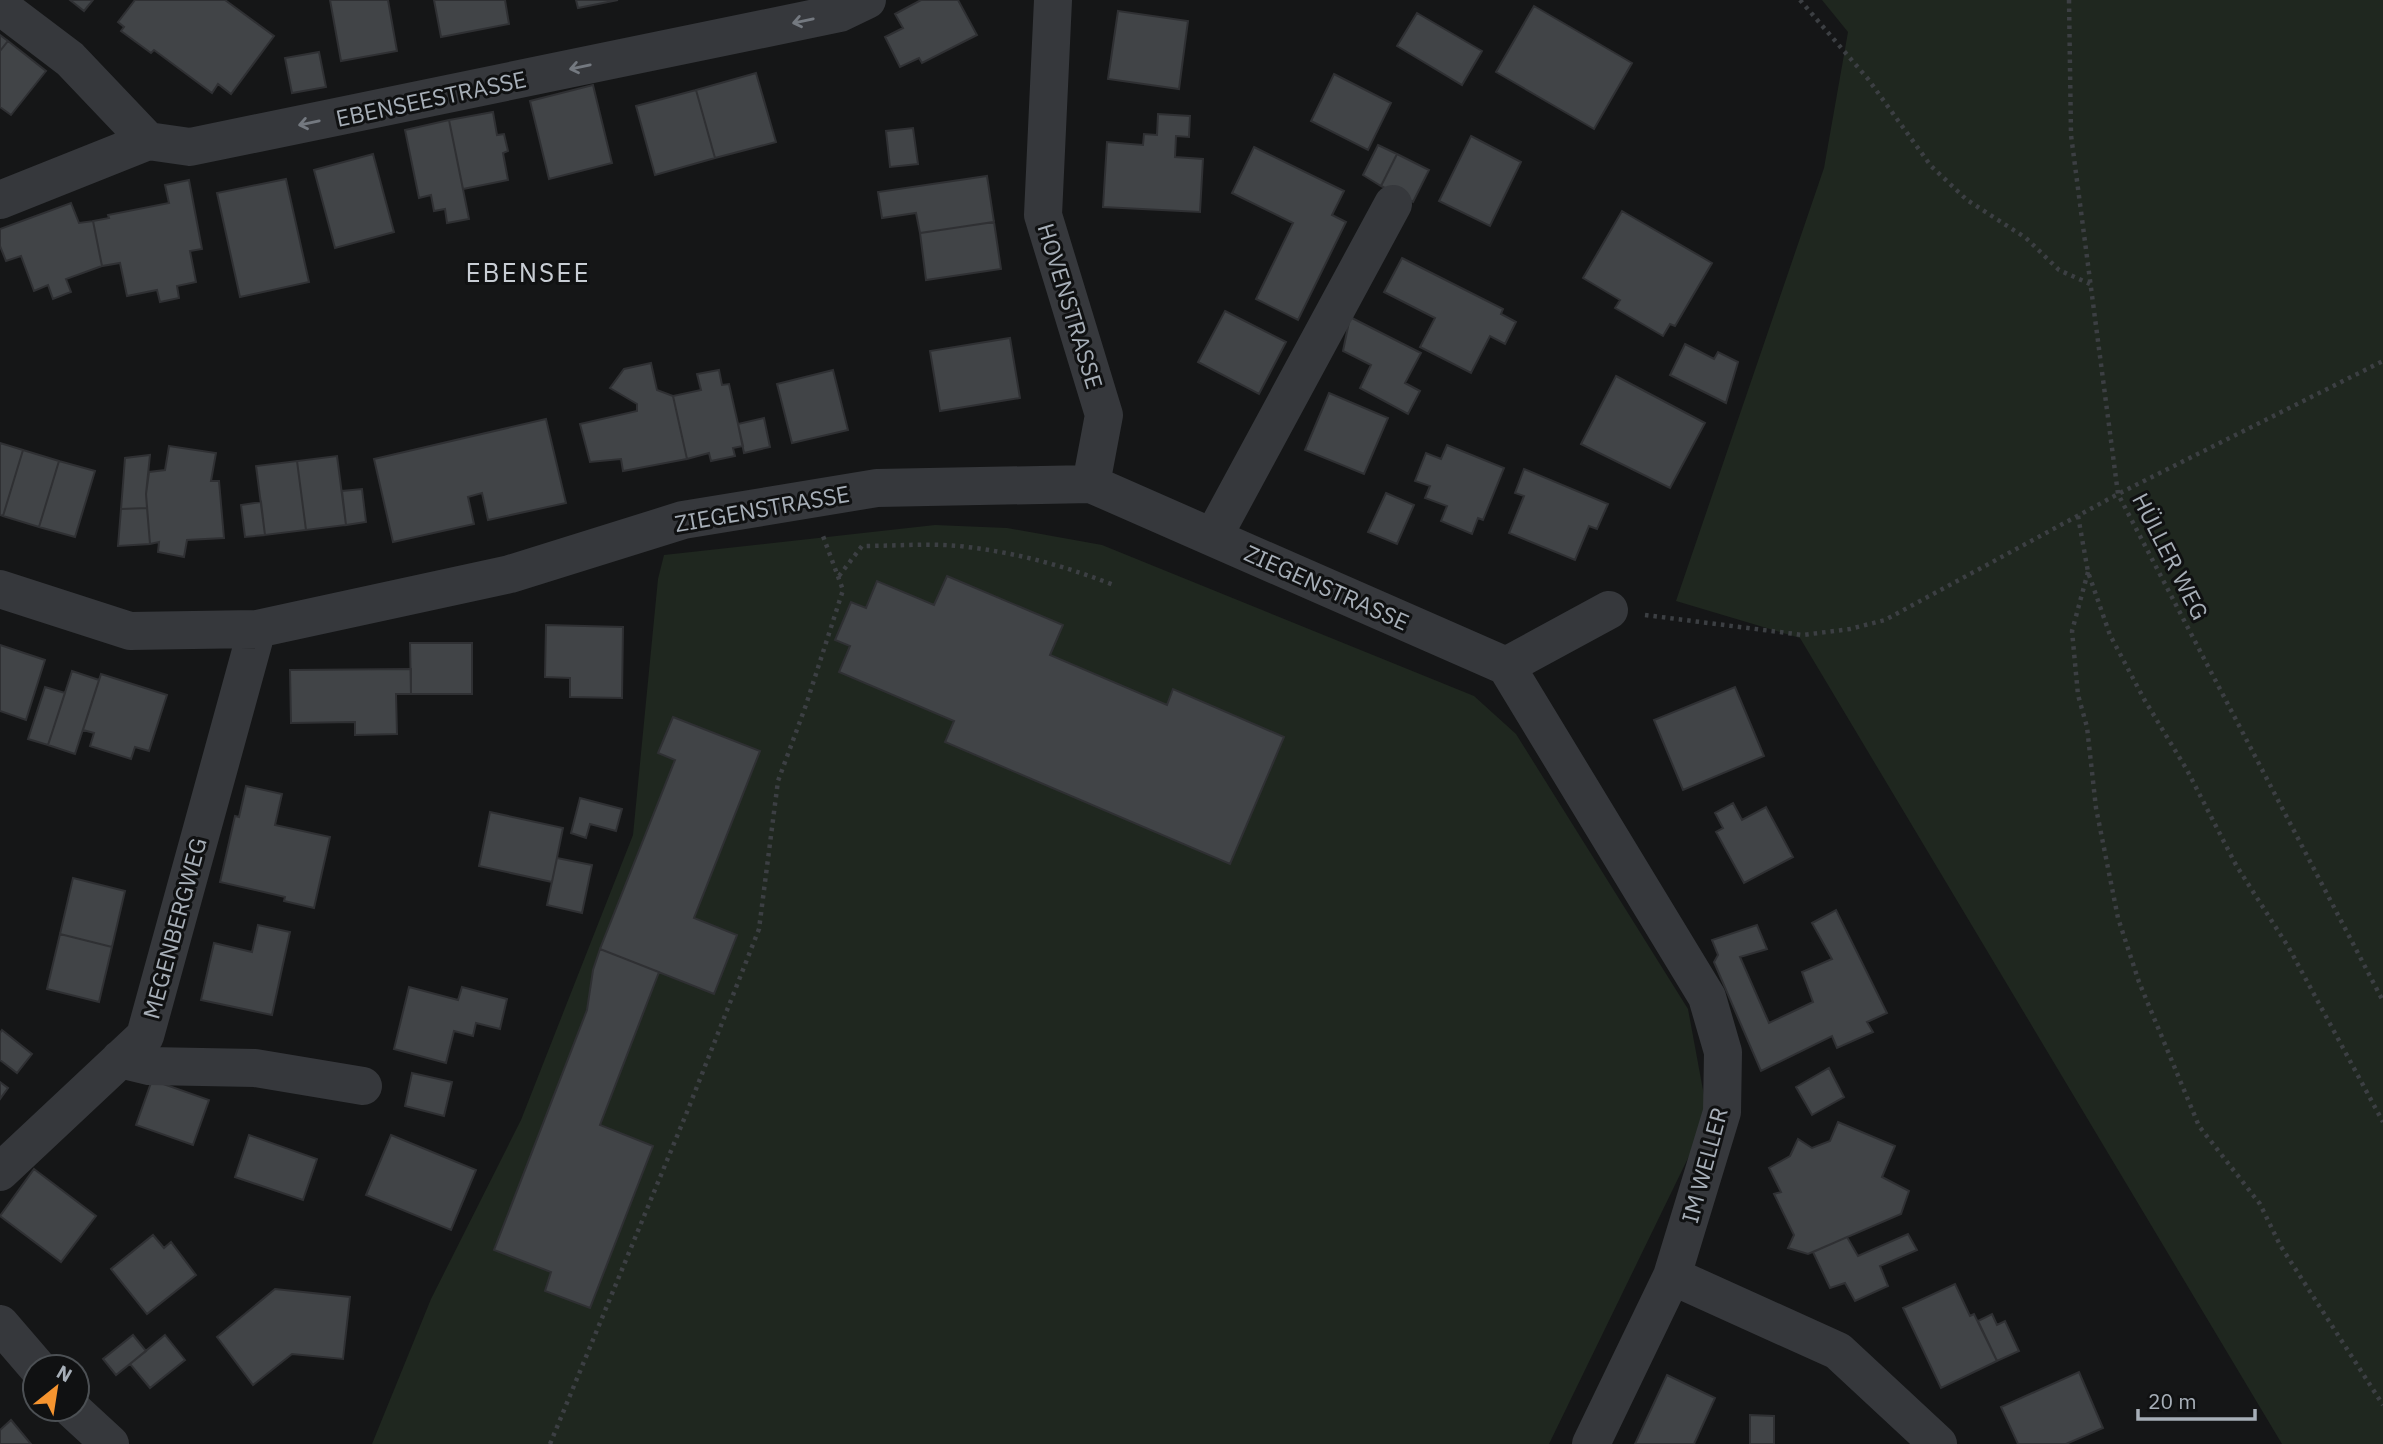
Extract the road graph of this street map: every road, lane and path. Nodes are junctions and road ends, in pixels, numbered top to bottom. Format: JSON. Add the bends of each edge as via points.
{"nodes":[{"id":1,"x":867,"y":0,"type":"edge"},
{"id":2,"x":1054,"y":0,"type":"edge"},
{"id":3,"x":1800,"y":0,"type":"edge"},
{"id":4,"x":2069,"y":0,"type":"edge"},
{"id":5,"x":0,"y":6,"type":"edge"},
{"id":6,"x":148,"y":141,"type":"junction"},
{"id":7,"x":0,"y":200,"type":"edge"},
{"id":8,"x":1393,"y":204,"type":"dead end"},
{"id":9,"x":2091,"y":284,"type":"junction"},
{"id":10,"x":2382,"y":363,"type":"edge"},
{"id":11,"x":1091,"y":484,"type":"junction"},
{"id":12,"x":2118,"y":494,"type":"junction"},
{"id":13,"x":810,"y":499,"type":"junction"},
{"id":14,"x":2078,"y":516,"type":"junction"},
{"id":15,"x":1213,"y":537,"type":"junction"},
{"id":16,"x":2088,"y":572,"type":"junction"},
{"id":17,"x":838,"y":577,"type":"junction"},
{"id":18,"x":1114,"y":584,"type":"dead end"},
{"id":19,"x":0,"y":589,"type":"edge"},
{"id":20,"x":1609,"y":610,"type":"joint"},
{"id":21,"x":257,"y":629,"type":"junction"},
{"id":22,"x":1506,"y":666,"type":"junction"},
{"id":23,"x":2383,"y":1001,"type":"edge"},
{"id":24,"x":120,"y":1059,"type":"junction"},
{"id":25,"x":363,"y":1086,"type":"dead end"},
{"id":26,"x":2383,"y":1122,"type":"edge"},
{"id":27,"x":0,"y":1172,"type":"edge"},
{"id":28,"x":1672,"y":1276,"type":"junction"},
{"id":29,"x":0,"y":1324,"type":"edge"},
{"id":30,"x":25,"y":1353,"type":"edge"},
{"id":31,"x":2383,"y":1405,"type":"edge"},
{"id":32,"x":87,"y":1423,"type":"edge"},
{"id":33,"x":110,"y":1444,"type":"edge"},
{"id":34,"x":550,"y":1444,"type":"edge"},
{"id":35,"x":1591,"y":1444,"type":"edge"},
{"id":36,"x":1938,"y":1444,"type":"edge"}],
"edges":[{"from":1,"to":6,"type":"street","name":"EBENSEESTRASSE","one_way":true,"via":[[840,13],[190,147]]},
{"from":2,"to":11,"type":"street","name":"HOVENSTRASSE","via":[[1043,215],[1104,415]]},
{"from":3,"to":9,"type":"path","via":[[1868,79],[1931,166],[1967,200],[2026,238],[2059,270]]},
{"from":4,"to":9,"type":"path","name":"HÜLLER WEG","via":[[2071,135]]},
{"from":5,"to":6,"type":"street","via":[[69,59]]},
{"from":6,"to":7,"type":"street","name":"EBENSEESTRASSE"},
{"from":8,"to":15,"type":"street"},
{"from":9,"to":12,"type":"path","name":"HÜLLER WEG"},
{"from":10,"to":12,"type":"path"},
{"from":11,"to":13,"type":"street","name":"ZIEGENSTRASSE","via":[[877,488]]},
{"from":11,"to":15,"type":"street","name":"ZIEGENSTRASSE"},
{"from":12,"to":14,"type":"path"},
{"from":12,"to":23,"type":"path","name":"HÜLLER WEG"},
{"from":13,"to":17,"type":"path"},
{"from":13,"to":21,"type":"street","name":"ZIEGENSTRASSE","via":[[683,520],[510,574]]},
{"from":14,"to":16,"type":"path"},
{"from":14,"to":20,"type":"path","via":[[1885,620],[1850,629],[1803,635]]},
{"from":15,"to":22,"type":"street","name":"ZIEGENSTRASSE"},
{"from":16,"to":26,"type":"path","via":[[2110,635],[2144,699],[2236,865],[2289,948]]},
{"from":16,"to":31,"type":"path","via":[[2073,631],[2078,695],[2118,918],[2139,982],[2199,1126],[2260,1204],[2280,1245]]},
{"from":17,"to":18,"type":"path","via":[[862,546],[957,546],[1058,564]]},
{"from":17,"to":34,"type":"path","via":[[844,590],[778,780],[760,929]]},
{"from":19,"to":21,"type":"street","name":"ZIEGENSTRASSE","via":[[130,631]]},
{"from":20,"to":22,"type":"street"},
{"from":21,"to":24,"type":"street","name":"MEGENBERGWEG","via":[[145,1036]]},
{"from":22,"to":28,"type":"street","name":"IM WELLER","via":[[1706,997],[1723,1052],[1722,1112]]},
{"from":24,"to":25,"type":"street","via":[[149,1066],[255,1068]]},
{"from":24,"to":27,"type":"street","name":"MEGENBERGWEG"},
{"from":28,"to":35,"type":"street","name":"IM WELLER"},
{"from":28,"to":36,"type":"street","via":[[1838,1351]]},
{"from":29,"to":30,"type":"street"},
{"from":32,"to":33,"type":"street"}]}
